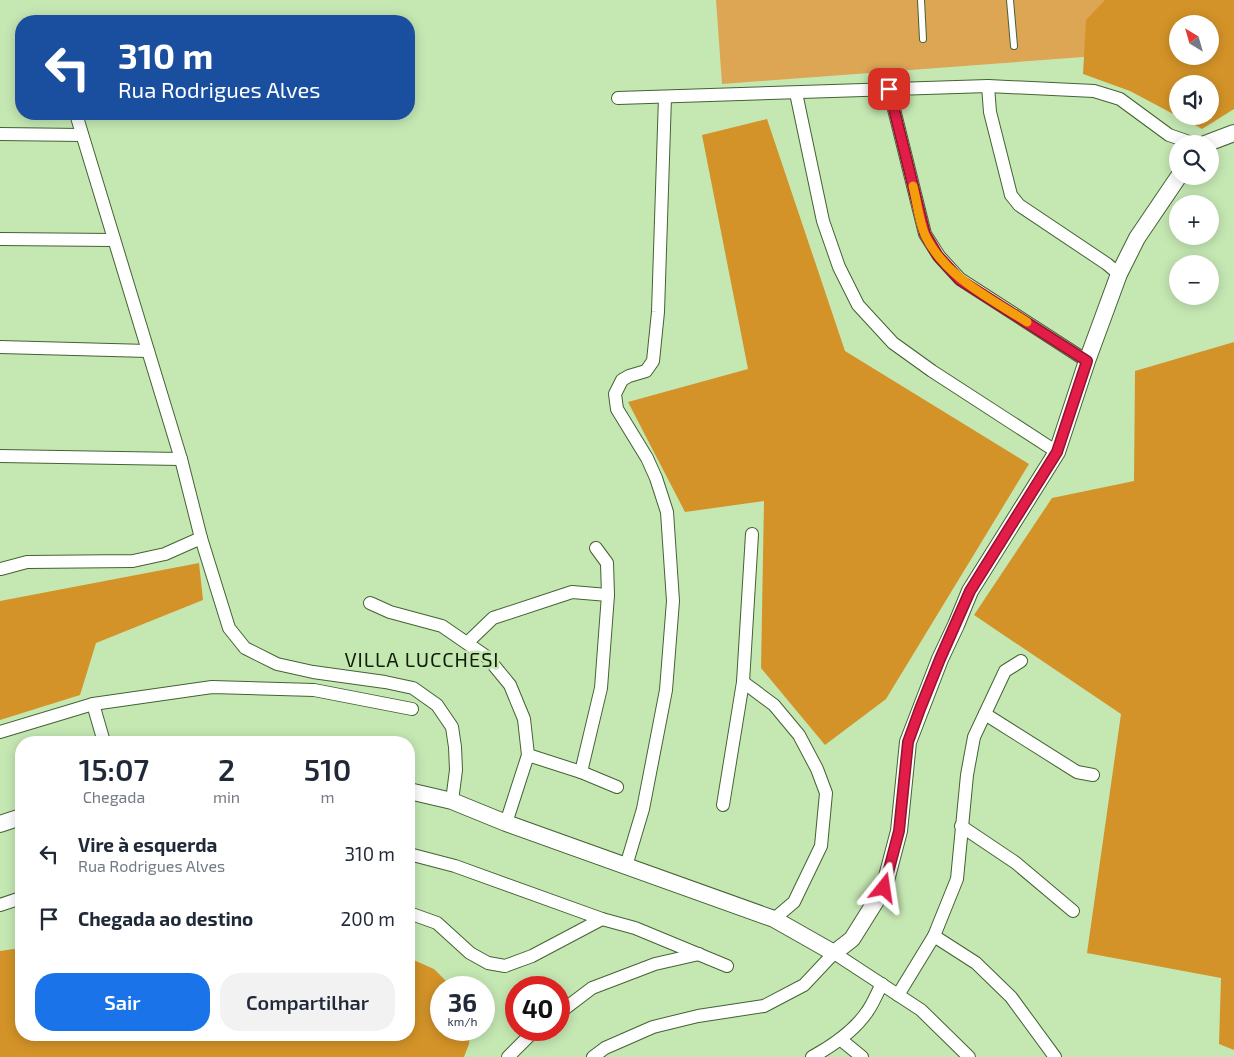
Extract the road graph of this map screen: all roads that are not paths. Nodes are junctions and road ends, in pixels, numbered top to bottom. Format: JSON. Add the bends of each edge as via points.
{"nodes":[{"id":1,"x":921,"y":0,"type":"edge"},
{"id":2,"x":1010,"y":0,"type":"edge"},
{"id":3,"x":923,"y":39,"type":"dead end"},
{"id":4,"x":1014,"y":46,"type":"dead end"},
{"id":5,"x":988,"y":86,"type":"junction"},
{"id":6,"x":889,"y":89,"type":"junction"},
{"id":7,"x":796,"y":93,"type":"junction"},
{"id":8,"x":665,"y":97,"type":"junction"},
{"id":9,"x":618,"y":98,"type":"dead end"},
{"id":10,"x":78,"y":120,"type":"edge"},
{"id":11,"x":1234,"y":133,"type":"edge"},
{"id":12,"x":0,"y":134,"type":"edge"},
{"id":13,"x":82,"y":135,"type":"junction"},
{"id":14,"x":1169,"y":135,"type":"edge"},
{"id":15,"x":1219,"y":139,"type":"edge"},
{"id":16,"x":1173,"y":185,"type":"edge"},
{"id":17,"x":0,"y":238,"type":"edge"},
{"id":18,"x":114,"y":240,"type":"junction"},
{"id":19,"x":1119,"y":274,"type":"junction"},
{"id":20,"x":0,"y":348,"type":"edge"},
{"id":21,"x":148,"y":351,"type":"junction"},
{"id":22,"x":1087,"y":361,"type":"junction"},
{"id":23,"x":1057,"y":452,"type":"junction"},
{"id":24,"x":0,"y":456,"type":"edge"},
{"id":25,"x":181,"y":459,"type":"junction"},
{"id":26,"x":752,"y":534,"type":"dead end"},
{"id":27,"x":201,"y":538,"type":"junction"},
{"id":28,"x":596,"y":548,"type":"dead end"},
{"id":29,"x":0,"y":568,"type":"edge"},
{"id":30,"x":608,"y":594,"type":"junction"},
{"id":31,"x":370,"y":602,"type":"dead end"},
{"id":32,"x":466,"y":642,"type":"junction"},
{"id":33,"x":1022,"y":661,"type":"dead end"},
{"id":34,"x":743,"y":682,"type":"junction"},
{"id":35,"x":93,"y":704,"type":"junction"},
{"id":36,"x":412,"y":709,"type":"dead end"},
{"id":37,"x":985,"y":714,"type":"junction"},
{"id":38,"x":0,"y":732,"type":"edge"},
{"id":39,"x":102,"y":736,"type":"edge"},
{"id":40,"x":528,"y":755,"type":"junction"},
{"id":41,"x":581,"y":772,"type":"junction"},
{"id":42,"x":1093,"y":775,"type":"dead end"},
{"id":43,"x":617,"y":787,"type":"dead end"},
{"id":44,"x":415,"y":792,"type":"edge"},
{"id":45,"x":452,"y":801,"type":"junction"},
{"id":46,"x":723,"y":805,"type":"dead end"},
{"id":47,"x":15,"y":819,"type":"edge"},
{"id":48,"x":506,"y":823,"type":"junction"},
{"id":49,"x":0,"y":824,"type":"edge"},
{"id":50,"x":961,"y":826,"type":"junction"},
{"id":51,"x":415,"y":856,"type":"edge"},
{"id":52,"x":626,"y":866,"type":"junction"},
{"id":53,"x":15,"y":900,"type":"edge"},
{"id":54,"x":0,"y":905,"type":"edge"},
{"id":55,"x":1073,"y":911,"type":"dead end"},
{"id":56,"x":415,"y":915,"type":"edge"},
{"id":57,"x":602,"y":919,"type":"junction"},
{"id":58,"x":774,"y":919,"type":"junction"},
{"id":59,"x":934,"y":936,"type":"junction"},
{"id":60,"x":834,"y":953,"type":"junction"},
{"id":61,"x":699,"y":954,"type":"junction"},
{"id":62,"x":727,"y":966,"type":"dead end"},
{"id":63,"x":882,"y":984,"type":"junction"},
{"id":64,"x":898,"y":995,"type":"junction"},
{"id":65,"x":570,"y":1005,"type":"edge"},
{"id":66,"x":840,"y":1039,"type":"junction"},
{"id":67,"x":524,"y":1041,"type":"edge"},
{"id":68,"x":508,"y":1057,"type":"edge"},
{"id":69,"x":593,"y":1057,"type":"edge"},
{"id":70,"x":812,"y":1057,"type":"edge"},
{"id":71,"x":862,"y":1057,"type":"edge"},
{"id":72,"x":970,"y":1057,"type":"edge"},
{"id":73,"x":1055,"y":1057,"type":"edge"}],
"edges":[{"from":1,"to":3,"type":"lane"},
{"from":2,"to":4,"type":"lane"},
{"from":5,"to":6,"type":"street"},
{"from":5,"to":14,"type":"street","via":[[1094,91],[1120,99]]},
{"from":5,"to":19,"type":"street","via":[[990,112],[1011,195],[1018,205]]},
{"from":6,"to":7,"type":"street"},
{"from":6,"to":22,"type":"street","via":[[925,234],[938,256],[960,280]]},
{"from":7,"to":8,"type":"street"},
{"from":7,"to":23,"type":"street","via":[[823,221],[839,267],[858,305],[893,343],[932,372]]},
{"from":8,"to":9,"type":"street"},
{"from":8,"to":52,"type":"street","via":[[658,312],[653,361],[646,371],[622,380],[615,394],[617,409],[647,458],[667,512],[673,602],[666,690],[643,808]]},
{"from":10,"to":13,"type":"street"},
{"from":11,"to":15,"type":"street"},
{"from":12,"to":13,"type":"street"},
{"from":13,"to":18,"type":"street"},
{"from":16,"to":19,"type":"street","via":[[1137,238]]},
{"from":17,"to":18,"type":"street"},
{"from":18,"to":21,"type":"street"},
{"from":19,"to":22,"type":"street"},
{"from":20,"to":21,"type":"street"},
{"from":21,"to":25,"type":"street"},
{"from":22,"to":23,"type":"street"},
{"from":23,"to":60,"type":"street","via":[[970,591],[908,742],[899,831],[884,888],[852,939]]},
{"from":24,"to":25,"type":"street"},
{"from":25,"to":27,"type":"street"},
{"from":26,"to":34,"type":"street"},
{"from":27,"to":29,"type":"street","via":[[166,554],[134,561],[27,562]]},
{"from":27,"to":45,"type":"street","via":[[228,628],[245,648],[277,664],[413,688],[437,705],[452,728],[455,747]]},
{"from":28,"to":30,"type":"street","via":[[607,563]]},
{"from":30,"to":32,"type":"street","via":[[572,592],[493,618]]},
{"from":30,"to":41,"type":"street","via":[[601,688]]},
{"from":31,"to":32,"type":"street","via":[[390,612],[442,626]]},
{"from":32,"to":40,"type":"street","via":[[487,656],[510,685],[524,719]]},
{"from":33,"to":37,"type":"street","via":[[1005,671]]},
{"from":34,"to":46,"type":"street"},
{"from":34,"to":58,"type":"street","via":[[774,705],[800,735],[826,793],[821,846],[794,902]]},
{"from":35,"to":36,"type":"street","via":[[212,687],[314,690]]},
{"from":35,"to":38,"type":"street"},
{"from":35,"to":39,"type":"street"},
{"from":37,"to":42,"type":"street","via":[[1077,772]]},
{"from":37,"to":50,"type":"street","via":[[974,736]]},
{"from":40,"to":41,"type":"street"},
{"from":40,"to":48,"type":"street"},
{"from":41,"to":43,"type":"street"},
{"from":44,"to":45,"type":"street"},
{"from":45,"to":48,"type":"street"},
{"from":47,"to":49,"type":"street"},
{"from":48,"to":52,"type":"street"},
{"from":50,"to":55,"type":"street","via":[[1016,863]]},
{"from":50,"to":59,"type":"street","via":[[957,879]]},
{"from":51,"to":57,"type":"street","via":[[455,866]]},
{"from":52,"to":58,"type":"street"},
{"from":53,"to":54,"type":"street"},
{"from":56,"to":57,"type":"street","via":[[437,923],[470,953],[488,963],[505,966],[532,956]]},
{"from":57,"to":61,"type":"street","via":[[635,928]]},
{"from":58,"to":60,"type":"street"},
{"from":59,"to":64,"type":"street"},
{"from":59,"to":73,"type":"street","via":[[976,964],[1011,997]]},
{"from":60,"to":63,"type":"street"},
{"from":60,"to":69,"type":"street","via":[[804,985],[764,1006],[653,1027],[605,1048]]},
{"from":61,"to":62,"type":"street"},
{"from":61,"to":65,"type":"street","via":[[655,964],[592,988]]},
{"from":63,"to":64,"type":"street"},
{"from":63,"to":66,"type":"street","via":[[867,1013]]},
{"from":64,"to":72,"type":"street","via":[[922,1010]]},
{"from":66,"to":70,"type":"street"},
{"from":66,"to":71,"type":"street"},
{"from":67,"to":68,"type":"street"}]}
